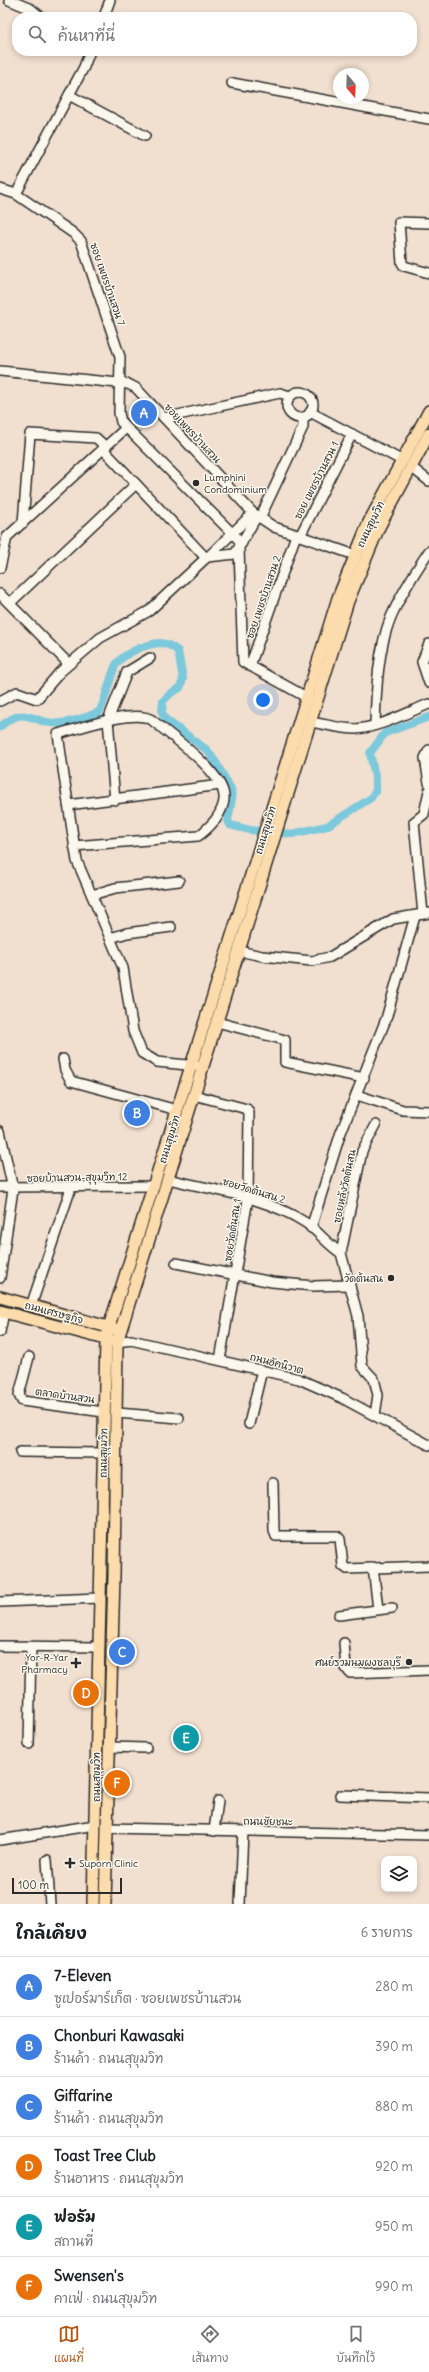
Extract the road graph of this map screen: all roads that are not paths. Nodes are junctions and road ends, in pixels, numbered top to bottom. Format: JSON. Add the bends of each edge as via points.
{"nodes":[{"id":1,"x":9,"y":0,"type":"edge"},
{"id":2,"x":110,"y":0,"type":"edge"},
{"id":3,"x":35,"y":12,"type":"edge"},
{"id":4,"x":106,"y":12,"type":"edge"},
{"id":5,"x":85,"y":56,"type":"edge"},
{"id":6,"x":232,"y":83,"type":"dead end"},
{"id":7,"x":69,"y":95,"type":"junction"},
{"id":8,"x":429,"y":119,"type":"edge"},
{"id":9,"x":146,"y":136,"type":"dead end"},
{"id":10,"x":0,"y":188,"type":"edge"},
{"id":11,"x":16,"y":194,"type":"junction"},
{"id":12,"x":429,"y":223,"type":"edge"},
{"id":13,"x":429,"y":273,"type":"edge"},
{"id":14,"x":0,"y":371,"type":"edge"},
{"id":15,"x":119,"y":383,"type":"junction"},
{"id":16,"x":290,"y":396,"type":"junction"},
{"id":17,"x":429,"y":412,"type":"edge"},
{"id":18,"x":307,"y":415,"type":"junction"},
{"id":19,"x":164,"y":418,"type":"junction"},
{"id":20,"x":126,"y":428,"type":"junction"},
{"id":21,"x":352,"y":434,"type":"junction"},
{"id":22,"x":429,"y":434,"type":"edge"},
{"id":23,"x":104,"y":448,"type":"junction"},
{"id":24,"x":410,"y":462,"type":"junction"},
{"id":25,"x":429,"y":482,"type":"edge"},
{"id":26,"x":136,"y":484,"type":"junction"},
{"id":27,"x":257,"y":516,"type":"junction"},
{"id":28,"x":23,"y":523,"type":"junction"},
{"id":29,"x":232,"y":535,"type":"junction"},
{"id":30,"x":298,"y":536,"type":"junction"},
{"id":31,"x":240,"y":546,"type":"junction"},
{"id":32,"x":429,"y":551,"type":"edge"},
{"id":33,"x":355,"y":555,"type":"junction"},
{"id":34,"x":207,"y":557,"type":"junction"},
{"id":35,"x":0,"y":568,"type":"edge"},
{"id":36,"x":0,"y":594,"type":"edge"},
{"id":37,"x":10,"y":603,"type":"junction"},
{"id":38,"x":429,"y":644,"type":"edge"},
{"id":39,"x":150,"y":658,"type":"dead end"},
{"id":40,"x":69,"y":664,"type":"junction"},
{"id":41,"x":250,"y":666,"type":"junction"},
{"id":42,"x":429,"y":683,"type":"edge"},
{"id":43,"x":306,"y":697,"type":"junction"},
{"id":44,"x":0,"y":701,"type":"edge"},
{"id":45,"x":429,"y":704,"type":"edge"},
{"id":46,"x":108,"y":720,"type":"junction"},
{"id":47,"x":310,"y":722,"type":"junction"},
{"id":48,"x":375,"y":726,"type":"junction"},
{"id":49,"x":429,"y":750,"type":"edge"},
{"id":50,"x":290,"y":768,"type":"junction"},
{"id":51,"x":429,"y":783,"type":"edge"},
{"id":52,"x":220,"y":785,"type":"junction"},
{"id":53,"x":429,"y":791,"type":"edge"},
{"id":54,"x":115,"y":800,"type":"junction"},
{"id":55,"x":68,"y":805,"type":"junction"},
{"id":56,"x":269,"y":836,"type":"junction"},
{"id":57,"x":74,"y":846,"type":"junction"},
{"id":58,"x":179,"y":881,"type":"dead end"},
{"id":59,"x":92,"y":895,"type":"junction"},
{"id":60,"x":422,"y":914,"type":"edge"},
{"id":61,"x":171,"y":927,"type":"dead end"},
{"id":62,"x":110,"y":938,"type":"junction"},
{"id":63,"x":239,"y":951,"type":"junction"},
{"id":64,"x":217,"y":1022,"type":"junction"},
{"id":65,"x":63,"y":1059,"type":"dead end"},
{"id":66,"x":192,"y":1066,"type":"junction"},
{"id":67,"x":203,"y":1067,"type":"junction"},
{"id":68,"x":364,"y":1078,"type":"junction"},
{"id":69,"x":194,"y":1095,"type":"junction"},
{"id":70,"x":357,"y":1095,"type":"junction"},
{"id":71,"x":178,"y":1110,"type":"junction"},
{"id":72,"x":429,"y":1111,"type":"edge"},
{"id":73,"x":376,"y":1126,"type":"dead end"},
{"id":74,"x":0,"y":1131,"type":"edge"},
{"id":75,"x":168,"y":1179,"type":"junction"},
{"id":76,"x":154,"y":1186,"type":"junction"},
{"id":77,"x":0,"y":1187,"type":"edge"},
{"id":78,"x":71,"y":1188,"type":"junction"},
{"id":79,"x":13,"y":1189,"type":"junction"},
{"id":80,"x":248,"y":1199,"type":"junction"},
{"id":81,"x":311,"y":1228,"type":"junction"},
{"id":82,"x":341,"y":1253,"type":"junction"},
{"id":83,"x":176,"y":1263,"type":"dead end"},
{"id":84,"x":236,"y":1275,"type":"junction"},
{"id":85,"x":0,"y":1278,"type":"edge"},
{"id":86,"x":350,"y":1285,"type":"junction"},
{"id":87,"x":0,"y":1297,"type":"edge"},
{"id":88,"x":31,"y":1306,"type":"junction"},
{"id":89,"x":2,"y":1311,"type":"edge"},
{"id":90,"x":109,"y":1327,"type":"junction"},
{"id":91,"x":120,"y":1330,"type":"junction"},
{"id":92,"x":0,"y":1332,"type":"edge"},
{"id":93,"x":106,"y":1340,"type":"junction"},
{"id":94,"x":131,"y":1340,"type":"junction"},
{"id":95,"x":117,"y":1342,"type":"junction"},
{"id":96,"x":29,"y":1357,"type":"dead end"},
{"id":97,"x":220,"y":1360,"type":"junction"},
{"id":98,"x":262,"y":1370,"type":"junction"},
{"id":99,"x":104,"y":1412,"type":"junction"},
{"id":100,"x":117,"y":1413,"type":"junction"},
{"id":101,"x":375,"y":1416,"type":"junction"},
{"id":102,"x":179,"y":1418,"type":"dead end"},
{"id":103,"x":248,"y":1424,"type":"dead end"},
{"id":104,"x":429,"y":1445,"type":"edge"},
{"id":105,"x":20,"y":1452,"type":"dead end"},
{"id":106,"x":103,"y":1453,"type":"junction"},
{"id":107,"x":273,"y":1483,"type":"dead end"},
{"id":108,"x":429,"y":1566,"type":"edge"},
{"id":109,"x":373,"y":1567,"type":"junction"},
{"id":110,"x":100,"y":1598,"type":"junction"},
{"id":111,"x":0,"y":1602,"type":"edge"},
{"id":112,"x":392,"y":1608,"type":"dead end"},
{"id":113,"x":378,"y":1609,"type":"junction"},
{"id":114,"x":339,"y":1615,"type":"dead end"},
{"id":115,"x":344,"y":1643,"type":"dead end"},
{"id":116,"x":0,"y":1646,"type":"edge"},
{"id":117,"x":31,"y":1647,"type":"junction"},
{"id":118,"x":98,"y":1647,"type":"junction"},
{"id":119,"x":429,"y":1670,"type":"edge"},
{"id":120,"x":29,"y":1744,"type":"dead end"},
{"id":121,"x":109,"y":1747,"type":"junction"},
{"id":122,"x":146,"y":1748,"type":"dead end"},
{"id":123,"x":340,"y":1795,"type":"dead end"},
{"id":124,"x":429,"y":1798,"type":"edge"},
{"id":125,"x":218,"y":1801,"type":"dead end"},
{"id":126,"x":95,"y":1826,"type":"junction"},
{"id":127,"x":107,"y":1828,"type":"junction"},
{"id":128,"x":214,"y":1831,"type":"junction"},
{"id":129,"x":243,"y":1831,"type":"junction"},
{"id":130,"x":429,"y":1835,"type":"edge"},
{"id":131,"x":0,"y":1840,"type":"edge"},
{"id":132,"x":47,"y":1860,"type":"dead end"},
{"id":133,"x":50,"y":1904,"type":"edge"},
{"id":134,"x":92,"y":1904,"type":"edge"},
{"id":135,"x":104,"y":1904,"type":"edge"},
{"id":136,"x":240,"y":1904,"type":"edge"}],
"edges":[{"from":1,"to":3,"type":"street"},
{"from":2,"to":4,"type":"street"},
{"from":5,"to":7,"type":"street"},
{"from":6,"to":8,"type":"street"},
{"from":7,"to":9,"type":"street"},
{"from":7,"to":11,"type":"street"},
{"from":10,"to":11,"type":"street","name":"ซอย เพชรบ้านสวน 7"},
{"from":11,"to":15,"type":"street","name":"ซอย เพชรบ้านสวน 7","via":[[81,241],[114,333],[120,357]]},
{"from":12,"to":13,"type":"street","via":[[399,222],[402,263],[404,266]]},
{"from":14,"to":15,"type":"street","name":"ซอยเพชรบ้านสวน"},
{"from":15,"to":19,"type":"street","name":"ซอยเพชรบ้านสวน","via":[[136,388]]},
{"from":15,"to":20,"type":"street","name":"ซอย เพชรบ้านสวน 7","via":[[119,413]]},
{"from":16,"to":18,"type":"street","via":[[287,404],[289,411],[295,416]]},
{"from":16,"to":18,"type":"street","via":[[300,392],[307,394],[313,404]]},
{"from":16,"to":19,"type":"street","via":[[280,393]]},
{"from":17,"to":24,"type":"main road","name":"ถนนสุขุมวิท"},
{"from":18,"to":21,"type":"street"},
{"from":18,"to":27,"type":"street"},
{"from":19,"to":27,"type":"street","name":"ซอยเพชรบ้านสวน"},
{"from":20,"to":23,"type":"street"},
{"from":20,"to":29,"type":"street"},
{"from":21,"to":24,"type":"street"},
{"from":21,"to":30,"type":"street","name":"ซอย เพชรบ้านสวน 1"},
{"from":22,"to":24,"type":"main road","name":"ถนนสุขุมวิท"},
{"from":23,"to":26,"type":"street"},
{"from":23,"to":28,"type":"street"},
{"from":23,"to":28,"type":"street","via":[[96,438],[30,434]]},
{"from":24,"to":25,"type":"street"},
{"from":24,"to":33,"type":"main road","name":"ถนนสุขุมวิท","via":[[369,522]]},
{"from":24,"to":47,"type":"main road","name":"ถนนสุขุมวิท","via":[[364,559]]},
{"from":26,"to":34,"type":"street"},
{"from":26,"to":37,"type":"street"},
{"from":27,"to":29,"type":"street"},
{"from":27,"to":30,"type":"street","name":"ซอยเพชรบ้านสวน","via":[[274,527]]},
{"from":27,"to":31,"type":"street"},
{"from":28,"to":35,"type":"street","via":[[7,537]]},
{"from":29,"to":31,"type":"street"},
{"from":29,"to":34,"type":"street"},
{"from":30,"to":33,"type":"street","name":"ซอยเพชรบ้านสวน"},
{"from":30,"to":41,"type":"street","name":"ซอย เพชรบ้านสวน 2"},
{"from":31,"to":34,"type":"street","via":[[232,555]]},
{"from":31,"to":41,"type":"street","via":[[243,662]]},
{"from":32,"to":48,"type":"street","via":[[391,618],[384,642],[376,697]]},
{"from":33,"to":43,"type":"main road","name":"ถนนสุขุมวิท","via":[[338,598]]},
{"from":34,"to":40,"type":"street","via":[[148,611],[104,635]]},
{"from":36,"to":37,"type":"street"},
{"from":37,"to":40,"type":"street"},
{"from":38,"to":42,"type":"street","via":[[422,662]]},
{"from":39,"to":46,"type":"street","via":[[127,672]]},
{"from":40,"to":44,"type":"street","via":[[37,699],[17,692]]},
{"from":41,"to":43,"type":"street"},
{"from":43,"to":50,"type":"main road","name":"ถนนสุขุมวิท"},
{"from":45,"to":48,"type":"street"},
{"from":46,"to":52,"type":"street","via":[[140,716],[149,718],[212,771]]},
{"from":46,"to":54,"type":"street"},
{"from":46,"to":55,"type":"street","via":[[58,734]]},
{"from":47,"to":48,"type":"street","via":[[356,729]]},
{"from":47,"to":50,"type":"main road","name":"ถนนสุขุมวิท"},
{"from":49,"to":51,"type":"street","via":[[425,758]]},
{"from":50,"to":56,"type":"main road","name":"ถนนสุขุมวิท"},
{"from":52,"to":54,"type":"street"},
{"from":52,"to":57,"type":"street","via":[[224,795],[220,813],[209,828],[198,836]]},
{"from":53,"to":60,"type":"street","via":[[424,814],[414,822]]},
{"from":54,"to":55,"type":"street"},
{"from":55,"to":57,"type":"street"},
{"from":56,"to":63,"type":"main road","name":"ถนนสุขุมวิท"},
{"from":56,"to":66,"type":"main road","name":"ถนนสุขุมวิท"},
{"from":57,"to":59,"type":"street","via":[[77,861]]},
{"from":58,"to":59,"type":"street","via":[[115,888]]},
{"from":59,"to":62,"type":"street"},
{"from":60,"to":63,"type":"street","via":[[393,920],[330,957],[312,961]]},
{"from":60,"to":68,"type":"street"},
{"from":61,"to":62,"type":"street"},
{"from":62,"to":66,"type":"street","via":[[123,968],[133,1031],[142,1053],[157,1062]]},
{"from":63,"to":64,"type":"main road","name":"ถนนสุขุมวิท"},
{"from":64,"to":67,"type":"main road","name":"ถนนสุขุมวิท"},
{"from":64,"to":68,"type":"street","via":[[285,1040],[285,1062]]},
{"from":65,"to":71,"type":"street","via":[[71,1082]]},
{"from":66,"to":67,"type":"street"},
{"from":66,"to":71,"type":"main road","name":"ถนนสุขุมวิท"},
{"from":67,"to":69,"type":"main road","name":"ถนนสุขุมวิท"},
{"from":68,"to":70,"type":"street"},
{"from":69,"to":75,"type":"main road","name":"ถนนสุขุมวิท"},
{"from":69,"to":80,"type":"street","name":"ซอยวัดต้นสน 1","via":[[247,1109]]},
{"from":70,"to":72,"type":"street","via":[[403,1110]]},
{"from":70,"to":81,"type":"street","via":[[340,1135]]},
{"from":71,"to":76,"type":"main road","name":"ถนนสุขุมวิท"},
{"from":73,"to":82,"type":"street","name":"ซอยหลังวัดต้นสน","via":[[362,1151]]},
{"from":74,"to":79,"type":"street"},
{"from":75,"to":80,"type":"street","name":"ซอยวัดต้นสน 2"},
{"from":75,"to":91,"type":"main road","name":"ถนนสุขุมวิท"},
{"from":76,"to":78,"type":"street","name":"ซอยบ้านสวน-สุขุมวิท 12"},
{"from":76,"to":90,"type":"main road","name":"ถนนสุขุมวิท"},
{"from":77,"to":79,"type":"street","name":"ซอยบ้านสวน-สุขุมวิท 12"},
{"from":78,"to":79,"type":"street","name":"ซอยบ้านสวน-สุขุมวิท 12"},
{"from":78,"to":88,"type":"street"},
{"from":79,"to":85,"type":"street"},
{"from":80,"to":81,"type":"street","name":"ซอยวัดต้นสน 2","via":[[284,1210]]},
{"from":80,"to":84,"type":"street","name":"ซอยวัดต้นสน 1"},
{"from":81,"to":82,"type":"street","name":"ซอยวัดต้นสน 2"},
{"from":82,"to":86,"type":"street"},
{"from":83,"to":84,"type":"street"},
{"from":84,"to":86,"type":"street","via":[[313,1286]]},
{"from":84,"to":97,"type":"street","name":"ซอยวัดต้นสน 1"},
{"from":86,"to":101,"type":"street","via":[[358,1316],[362,1366],[374,1379],[378,1394]]},
{"from":87,"to":88,"type":"main road","name":"ถนนเศรษฐกิจ"},
{"from":88,"to":90,"type":"main road","name":"ถนนเศรษฐกิจ"},
{"from":89,"to":92,"type":"street"},
{"from":89,"to":93,"type":"main road","name":"ถนนเศรษฐกิจ"},
{"from":90,"to":91,"type":"main road","name":"ถนนเศรษฐกิจ"},
{"from":90,"to":93,"type":"main road","name":"ถนนสุขุมวิท"},
{"from":91,"to":94,"type":"street","name":"ถนนอัคนิวาต"},
{"from":91,"to":95,"type":"main road","name":"ถนนสุขุมวิท"},
{"from":93,"to":95,"type":"main road","name":"ถนนเศรษฐกิจ"},
{"from":93,"to":99,"type":"main road","name":"ถนนสุขุมวิท"},
{"from":94,"to":95,"type":"street","name":"ถนนอัคนิวาต"},
{"from":94,"to":97,"type":"street","name":"ถนนอัคนิวาต"},
{"from":95,"to":100,"type":"main road","name":"ถนนสุขุมวิท"},
{"from":96,"to":99,"type":"street","name":"ตลาดบ้านสวน","via":[[18,1395],[22,1401]]},
{"from":97,"to":98,"type":"street","name":"ถนนอัคนิวาต"},
{"from":98,"to":101,"type":"street","name":"ถนนอัคนิวาต","via":[[299,1379]]},
{"from":98,"to":103,"type":"street"},
{"from":99,"to":106,"type":"main road","name":"ถนนสุขุมวิท"},
{"from":100,"to":102,"type":"street"},
{"from":100,"to":121,"type":"main road","name":"ถนนสุขุมวิท"},
{"from":101,"to":104,"type":"street","name":"ถนนอัคนิวาต"},
{"from":105,"to":106,"type":"street"},
{"from":106,"to":110,"type":"main road","name":"ถนนสุขุมวิท"},
{"from":107,"to":109,"type":"street","via":[[276,1536],[337,1536],[340,1539],[344,1568]]},
{"from":108,"to":109,"type":"street"},
{"from":109,"to":113,"type":"street"},
{"from":110,"to":111,"type":"street"},
{"from":110,"to":118,"type":"main road","name":"ถนนสุขุมวิท"},
{"from":112,"to":113,"type":"street"},
{"from":113,"to":114,"type":"street"},
{"from":115,"to":119,"type":"street","via":[[346,1668],[350,1673]]},
{"from":116,"to":117,"type":"street"},
{"from":117,"to":118,"type":"street"},
{"from":117,"to":120,"type":"street"},
{"from":118,"to":126,"type":"main road","name":"ถนนสุขุมวิท"},
{"from":121,"to":122,"type":"street"},
{"from":121,"to":127,"type":"main road","name":"ถนนสุขุมวิท"},
{"from":123,"to":124,"type":"street"},
{"from":125,"to":128,"type":"street"},
{"from":126,"to":127,"type":"main road"},
{"from":126,"to":131,"type":"street"},
{"from":126,"to":134,"type":"main road","name":"ถนนสุขุมวิท"},
{"from":127,"to":128,"type":"street","name":"ถนนชัยชนะ"},
{"from":127,"to":135,"type":"main road","name":"ถนนสุขุมวิท"},
{"from":128,"to":129,"type":"street","name":"ถนนชัยชนะ"},
{"from":129,"to":130,"type":"street","name":"ถนนชัยชนะ"},
{"from":129,"to":136,"type":"street"},
{"from":132,"to":133,"type":"street"}]}
